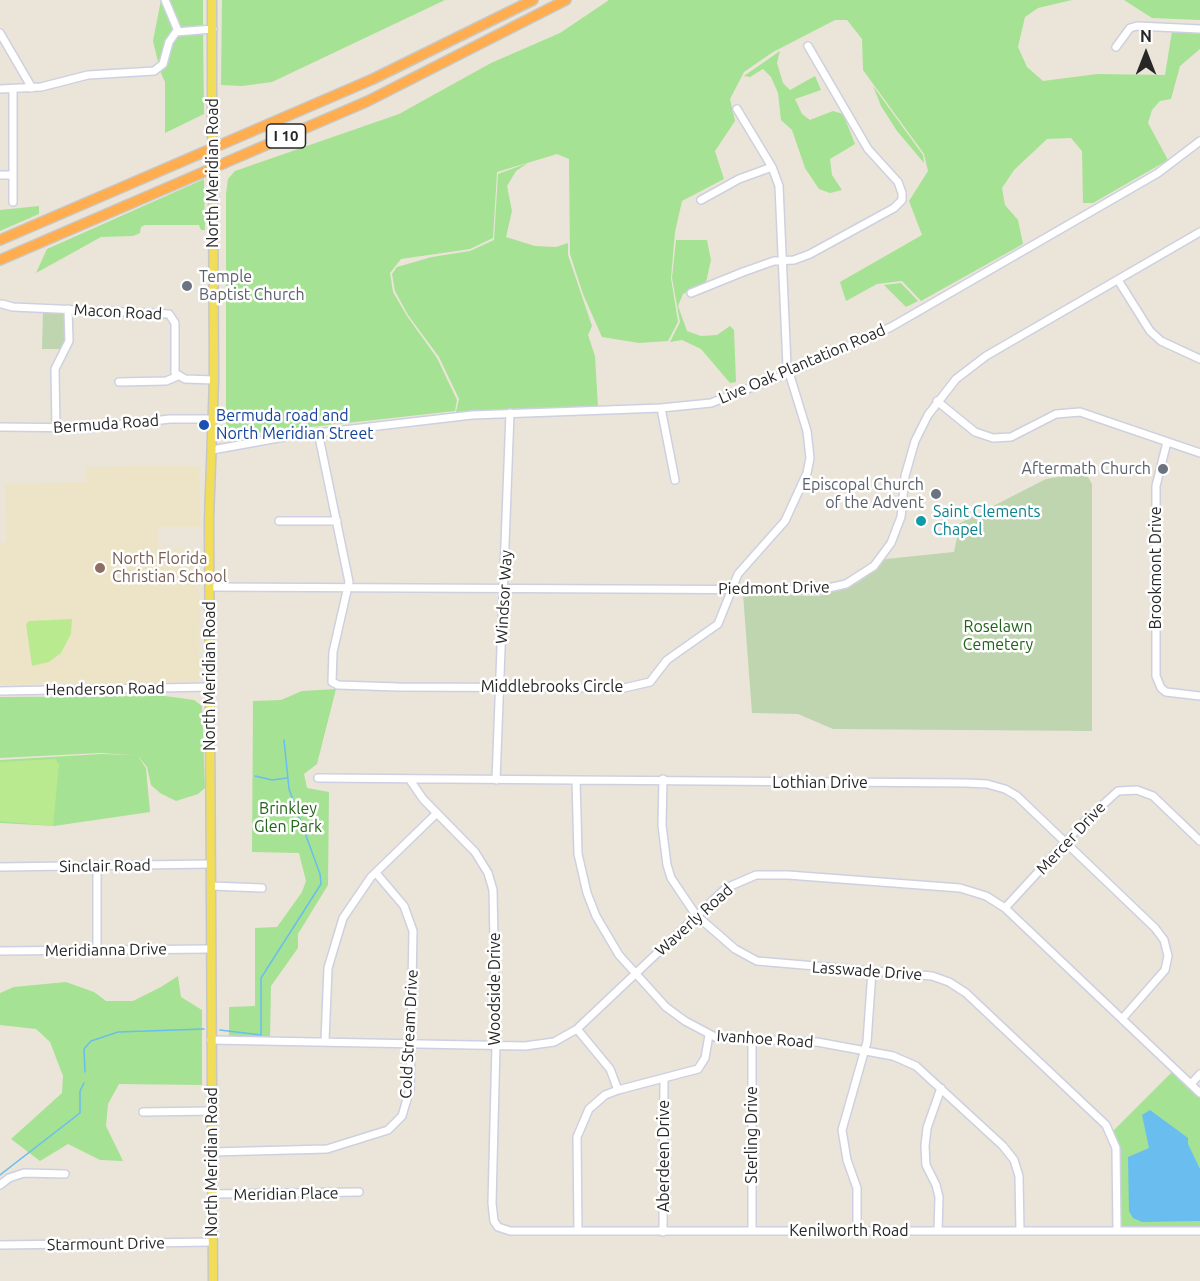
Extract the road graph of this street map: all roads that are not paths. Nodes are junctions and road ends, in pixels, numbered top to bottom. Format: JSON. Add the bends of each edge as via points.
{"nodes":[{"id":1,"x":165,"y":0,"type":"edge"},
{"id":2,"x":212,"y":0,"type":"edge"},
{"id":3,"x":533,"y":0,"type":"edge"},
{"id":4,"x":566,"y":0,"type":"edge"},
{"id":5,"x":1200,"y":28,"type":"edge"},
{"id":6,"x":213,"y":29,"type":"junction"},
{"id":7,"x":178,"y":31,"type":"junction"},
{"id":8,"x":0,"y":33,"type":"edge"},
{"id":9,"x":808,"y":46,"type":"dead end"},
{"id":10,"x":1116,"y":47,"type":"dead end"},
{"id":11,"x":32,"y":88,"type":"junction"},
{"id":12,"x":0,"y":89,"type":"edge"},
{"id":13,"x":13,"y":89,"type":"junction"},
{"id":14,"x":737,"y":109,"type":"dead end"},
{"id":15,"x":1200,"y":141,"type":"edge"},
{"id":16,"x":772,"y":167,"type":"junction"},
{"id":17,"x":0,"y":175,"type":"edge"},
{"id":18,"x":13,"y":175,"type":"junction"},
{"id":19,"x":701,"y":200,"type":"dead end"},
{"id":20,"x":13,"y":202,"type":"dead end"},
{"id":21,"x":1200,"y":232,"type":"edge"},
{"id":22,"x":0,"y":240,"type":"edge"},
{"id":23,"x":0,"y":260,"type":"edge"},
{"id":24,"x":782,"y":261,"type":"junction"},
{"id":25,"x":1118,"y":280,"type":"junction"},
{"id":26,"x":691,"y":293,"type":"dead end"},
{"id":27,"x":2,"y":304,"type":"dead end"},
{"id":28,"x":68,"y":309,"type":"junction"},
{"id":29,"x":1200,"y":358,"type":"edge"},
{"id":30,"x":789,"y":373,"type":"junction"},
{"id":31,"x":178,"y":376,"type":"junction"},
{"id":32,"x":214,"y":380,"type":"junction"},
{"id":33,"x":119,"y":382,"type":"dead end"},
{"id":34,"x":937,"y":401,"type":"junction"},
{"id":35,"x":661,"y":408,"type":"junction"},
{"id":36,"x":510,"y":413,"type":"junction"},
{"id":37,"x":213,"y":419,"type":"junction"},
{"id":38,"x":0,"y":427,"type":"edge"},
{"id":39,"x":56,"y":429,"type":"junction"},
{"id":40,"x":318,"y":432,"type":"junction"},
{"id":41,"x":1167,"y":442,"type":"junction"},
{"id":42,"x":212,"y":450,"type":"junction"},
{"id":43,"x":1200,"y":453,"type":"edge"},
{"id":44,"x":675,"y":480,"type":"dead end"},
{"id":45,"x":279,"y":521,"type":"dead end"},
{"id":46,"x":337,"y":521,"type":"junction"},
{"id":47,"x":210,"y":587,"type":"junction"},
{"id":48,"x":349,"y":587,"type":"junction"},
{"id":49,"x":504,"y":589,"type":"junction"},
{"id":50,"x":730,"y":590,"type":"junction"},
{"id":51,"x":210,"y":687,"type":"junction"},
{"id":52,"x":500,"y":687,"type":"junction"},
{"id":53,"x":0,"y":691,"type":"edge"},
{"id":54,"x":1200,"y":696,"type":"edge"},
{"id":55,"x":318,"y":778,"type":"dead end"},
{"id":56,"x":663,"y":779,"type":"junction"},
{"id":57,"x":410,"y":780,"type":"junction"},
{"id":58,"x":496,"y":780,"type":"junction"},
{"id":59,"x":576,"y":780,"type":"junction"},
{"id":60,"x":437,"y":813,"type":"junction"},
{"id":61,"x":1200,"y":841,"type":"edge"},
{"id":62,"x":1065,"y":842,"type":"junction"},
{"id":63,"x":211,"y":864,"type":"junction"},
{"id":64,"x":97,"y":866,"type":"junction"},
{"id":65,"x":0,"y":867,"type":"edge"},
{"id":66,"x":376,"y":873,"type":"junction"},
{"id":67,"x":211,"y":886,"type":"junction"},
{"id":68,"x":262,"y":888,"type":"dead end"},
{"id":69,"x":1005,"y":908,"type":"junction"},
{"id":70,"x":696,"y":915,"type":"junction"},
{"id":71,"x":211,"y":949,"type":"junction"},
{"id":72,"x":97,"y":950,"type":"junction"},
{"id":73,"x":0,"y":951,"type":"edge"},
{"id":74,"x":872,"y":970,"type":"junction"},
{"id":75,"x":634,"y":974,"type":"junction"},
{"id":76,"x":1122,"y":1019,"type":"junction"},
{"id":77,"x":577,"y":1029,"type":"junction"},
{"id":78,"x":710,"y":1035,"type":"junction"},
{"id":79,"x":211,"y":1040,"type":"junction"},
{"id":80,"x":752,"y":1040,"type":"junction"},
{"id":81,"x":325,"y":1041,"type":"junction"},
{"id":82,"x":411,"y":1043,"type":"junction"},
{"id":83,"x":496,"y":1045,"type":"junction"},
{"id":84,"x":866,"y":1051,"type":"junction"},
{"id":85,"x":1200,"y":1074,"type":"edge"},
{"id":86,"x":664,"y":1080,"type":"junction"},
{"id":87,"x":1191,"y":1084,"type":"junction"},
{"id":88,"x":941,"y":1088,"type":"junction"},
{"id":89,"x":618,"y":1090,"type":"junction"},
{"id":90,"x":1200,"y":1093,"type":"edge"},
{"id":91,"x":212,"y":1111,"type":"junction"},
{"id":92,"x":143,"y":1112,"type":"dead end"},
{"id":93,"x":212,"y":1152,"type":"junction"},
{"id":94,"x":65,"y":1174,"type":"dead end"},
{"id":95,"x":0,"y":1185,"type":"edge"},
{"id":96,"x":359,"y":1192,"type":"dead end"},
{"id":97,"x":212,"y":1194,"type":"junction"},
{"id":98,"x":498,"y":1227,"type":"joint"},
{"id":99,"x":578,"y":1231,"type":"junction"},
{"id":100,"x":752,"y":1231,"type":"junction"},
{"id":101,"x":857,"y":1231,"type":"junction"},
{"id":102,"x":938,"y":1231,"type":"junction"},
{"id":103,"x":1020,"y":1231,"type":"junction"},
{"id":104,"x":1117,"y":1231,"type":"junction"},
{"id":105,"x":1200,"y":1231,"type":"edge"},
{"id":106,"x":663,"y":1232,"type":"junction"},
{"id":107,"x":212,"y":1242,"type":"junction"},
{"id":108,"x":0,"y":1245,"type":"edge"},
{"id":109,"x":213,"y":1281,"type":"edge"}],
"edges":[{"from":1,"to":7,"type":"street"},
{"from":2,"to":6,"type":"main road","name":"North Meridian Road"},
{"from":3,"to":22,"type":"highway","number":"I 10","via":[[373,79]]},
{"from":4,"to":23,"type":"highway","number":"I 10","via":[[368,101]]},
{"from":5,"to":10,"type":"street","via":[[1137,26],[1130,28]]},
{"from":6,"to":7,"type":"street"},
{"from":6,"to":32,"type":"main road","name":"North Meridian Road","bridge":true},
{"from":7,"to":11,"type":"street","via":[[169,42],[163,64],[154,71],[88,75]]},
{"from":8,"to":11,"type":"street"},
{"from":9,"to":24,"type":"street","via":[[868,149],[898,182],[903,196],[894,208],[826,245],[794,260]]},
{"from":11,"to":13,"type":"street"},
{"from":12,"to":13,"type":"street"},
{"from":13,"to":18,"type":"street"},
{"from":14,"to":16,"type":"street","name":"Middlebrooks Circle"},
{"from":15,"to":30,"type":"street","name":"Live Oak Plantation Road","via":[[1158,173],[918,313]]},
{"from":16,"to":19,"type":"street","via":[[739,179]]},
{"from":16,"to":24,"type":"street","name":"Middlebrooks Circle","via":[[780,198]]},
{"from":17,"to":18,"type":"street"},
{"from":18,"to":20,"type":"street"},
{"from":21,"to":25,"type":"street","name":"Piedmont Drive"},
{"from":24,"to":26,"type":"street"},
{"from":24,"to":30,"type":"street","name":"Middlebrooks Circle"},
{"from":25,"to":29,"type":"street","via":[[1150,331],[1161,341]]},
{"from":25,"to":34,"type":"street","name":"Piedmont Drive","via":[[974,364]]},
{"from":27,"to":28,"type":"street","name":"Macon Road"},
{"from":28,"to":31,"type":"street","name":"Macon Road","via":[[169,314],[175,323],[174,369]]},
{"from":28,"to":39,"type":"street","via":[[69,341],[55,369]]},
{"from":30,"to":35,"type":"street","name":"Live Oak Plantation Road","via":[[711,403]]},
{"from":30,"to":50,"type":"street","name":"Middlebrooks Circle","via":[[807,431],[807,473],[785,521],[741,568]]},
{"from":31,"to":32,"type":"street"},
{"from":31,"to":33,"type":"street","via":[[166,381]]},
{"from":32,"to":37,"type":"main road","name":"North Meridian Road"},
{"from":34,"to":41,"type":"street","via":[[975,432],[993,438],[1011,437],[1047,417],[1074,412]]},
{"from":34,"to":50,"type":"street","name":"Piedmont Drive","via":[[911,451],[895,536],[874,566],[854,580],[828,589]]},
{"from":35,"to":36,"type":"street","name":"Live Oak Plantation Road"},
{"from":35,"to":44,"type":"street"},
{"from":36,"to":40,"type":"street","name":"Live Oak Plantation Road"},
{"from":36,"to":49,"type":"street","name":"Windsor Way"},
{"from":37,"to":39,"type":"street","name":"Bermuda Road"},
{"from":37,"to":42,"type":"main road","name":"North Meridian Road"},
{"from":38,"to":39,"type":"street","name":"Bermuda Road"},
{"from":40,"to":42,"type":"street","name":"Live Oak Plantation Road"},
{"from":40,"to":46,"type":"street","name":"Middlebrooks Circle"},
{"from":41,"to":43,"type":"street"},
{"from":41,"to":54,"type":"street","name":"Brookmont Drive","via":[[1156,486],[1156,676],[1166,692]]},
{"from":42,"to":47,"type":"main road","name":"North Meridian Road"},
{"from":45,"to":46,"type":"street"},
{"from":46,"to":48,"type":"street","name":"Middlebrooks Circle"},
{"from":47,"to":48,"type":"street","name":"Piedmont Drive"},
{"from":47,"to":51,"type":"main road","name":"North Meridian Road"},
{"from":48,"to":49,"type":"street","name":"Piedmont Drive"},
{"from":48,"to":52,"type":"street","name":"Middlebrooks Circle","via":[[333,652],[333,683]]},
{"from":49,"to":50,"type":"street","name":"Piedmont Drive"},
{"from":49,"to":52,"type":"street","name":"Windsor Way"},
{"from":50,"to":52,"type":"street","name":"Middlebrooks Circle","via":[[713,630],[667,660],[647,684],[624,688]]},
{"from":51,"to":53,"type":"street","name":"Henderson Road"},
{"from":51,"to":63,"type":"main road","name":"North Meridian Road"},
{"from":52,"to":58,"type":"street","name":"Windsor Way"},
{"from":55,"to":57,"type":"street","name":"Lothian Drive"},
{"from":56,"to":59,"type":"street","name":"Lothian Drive"},
{"from":56,"to":62,"type":"street","name":"Lothian Drive","via":[[987,784],[1011,792]]},
{"from":56,"to":70,"type":"street","name":"Lasswade Drive","via":[[662,825],[667,865],[671,878]]},
{"from":57,"to":58,"type":"street","name":"Lothian Drive"},
{"from":57,"to":60,"type":"street","name":"Woodside Drive"},
{"from":58,"to":59,"type":"street","name":"Lothian Drive"},
{"from":59,"to":75,"type":"street","name":"Ivanhoe Road","via":[[578,854],[587,893],[610,944]]},
{"from":60,"to":66,"type":"street"},
{"from":60,"to":83,"type":"street","name":"Woodside Drive","via":[[471,848],[491,882]]},
{"from":61,"to":62,"type":"street","name":"Mercer Drive","via":[[1153,796],[1133,789],[1115,792]]},
{"from":62,"to":69,"type":"street","name":"Mercer Drive"},
{"from":62,"to":76,"type":"street","name":"Lothian Drive","via":[[1155,928],[1166,944],[1165,970]]},
{"from":63,"to":64,"type":"street","name":"Sinclair Road"},
{"from":63,"to":67,"type":"main road","name":"North Meridian Road"},
{"from":64,"to":65,"type":"street","name":"Sinclair Road"},
{"from":64,"to":72,"type":"street"},
{"from":66,"to":81,"type":"street","via":[[351,904],[336,934],[328,968]]},
{"from":66,"to":82,"type":"street","name":"Cold Stream Drive","via":[[404,906],[413,931]]},
{"from":67,"to":68,"type":"street"},
{"from":67,"to":71,"type":"main road","name":"North Meridian Road"},
{"from":69,"to":70,"type":"street","name":"Waverly Road","via":[[986,896],[960,888],[767,874],[731,884]]},
{"from":69,"to":76,"type":"street","name":"Waverly Road"},
{"from":70,"to":74,"type":"street","name":"Lasswade Drive","via":[[735,949],[757,961]]},
{"from":70,"to":75,"type":"street","name":"Waverly Road"},
{"from":71,"to":72,"type":"street","name":"Meridianna Drive"},
{"from":71,"to":79,"type":"main road","name":"North Meridian Road"},
{"from":72,"to":73,"type":"street","name":"Meridianna Drive"},
{"from":74,"to":84,"type":"street"},
{"from":74,"to":104,"type":"street","name":"Lasswade Drive","via":[[932,976],[954,985],[1098,1116],[1116,1148]]},
{"from":75,"to":77,"type":"street","name":"Waverly Road"},
{"from":75,"to":78,"type":"street","name":"Ivanhoe Road","via":[[674,1014]]},
{"from":76,"to":87,"type":"street","name":"Waverly Road"},
{"from":77,"to":83,"type":"street","name":"Waverly Road","via":[[546,1044]]},
{"from":77,"to":89,"type":"street","via":[[610,1069]]},
{"from":78,"to":80,"type":"street","name":"Ivanhoe Road"},
{"from":78,"to":86,"type":"street","via":[[701,1067]]},
{"from":79,"to":81,"type":"street","name":"Waverly Road"},
{"from":79,"to":91,"type":"main road","name":"North Meridian Road"},
{"from":80,"to":84,"type":"street","name":"Ivanhoe Road","via":[[810,1041]]},
{"from":80,"to":100,"type":"street","name":"Sterling Drive"},
{"from":81,"to":82,"type":"street","name":"Waverly Road"},
{"from":82,"to":83,"type":"street","name":"Waverly Road"},
{"from":82,"to":93,"type":"street","name":"Cold Stream Drive","via":[[409,1100],[402,1116],[388,1130],[327,1149]]},
{"from":83,"to":98,"type":"street","name":"Woodside Drive","via":[[492,1203]]},
{"from":84,"to":88,"type":"street","name":"Ivanhoe Road","via":[[910,1062]]},
{"from":84,"to":101,"type":"street","via":[[842,1130],[857,1188]]},
{"from":85,"to":87,"type":"street"},
{"from":86,"to":89,"type":"street"},
{"from":86,"to":106,"type":"street","name":"Aberdeen Drive"},
{"from":87,"to":90,"type":"street","name":"Waverly Road"},
{"from":88,"to":102,"type":"street","via":[[925,1146],[926,1165],[939,1197]]},
{"from":88,"to":103,"type":"street","name":"Ivanhoe Road","via":[[1014,1160],[1020,1190]]},
{"from":89,"to":99,"type":"street","via":[[597,1101],[577,1137]]},
{"from":91,"to":92,"type":"street"},
{"from":91,"to":93,"type":"main road","name":"North Meridian Road"},
{"from":93,"to":97,"type":"main road","name":"North Meridian Road"},
{"from":94,"to":95,"type":"street","via":[[24,1173]]},
{"from":96,"to":97,"type":"street","name":"Meridian Place"},
{"from":97,"to":107,"type":"main road","name":"North Meridian Road"},
{"from":98,"to":99,"type":"street","name":"Kenilworth Road","via":[[510,1231]]},
{"from":99,"to":106,"type":"street","name":"Kenilworth Road"},
{"from":100,"to":101,"type":"street","name":"Kenilworth Road"},
{"from":100,"to":106,"type":"street","name":"Kenilworth Road"},
{"from":101,"to":102,"type":"street","name":"Kenilworth Road"},
{"from":102,"to":103,"type":"street","name":"Kenilworth Road"},
{"from":103,"to":104,"type":"street","name":"Kenilworth Road"},
{"from":104,"to":105,"type":"street","name":"Kenilworth Road"},
{"from":107,"to":108,"type":"street","name":"Starmount Drive"},
{"from":107,"to":109,"type":"main road","name":"North Meridian Road"}]}
